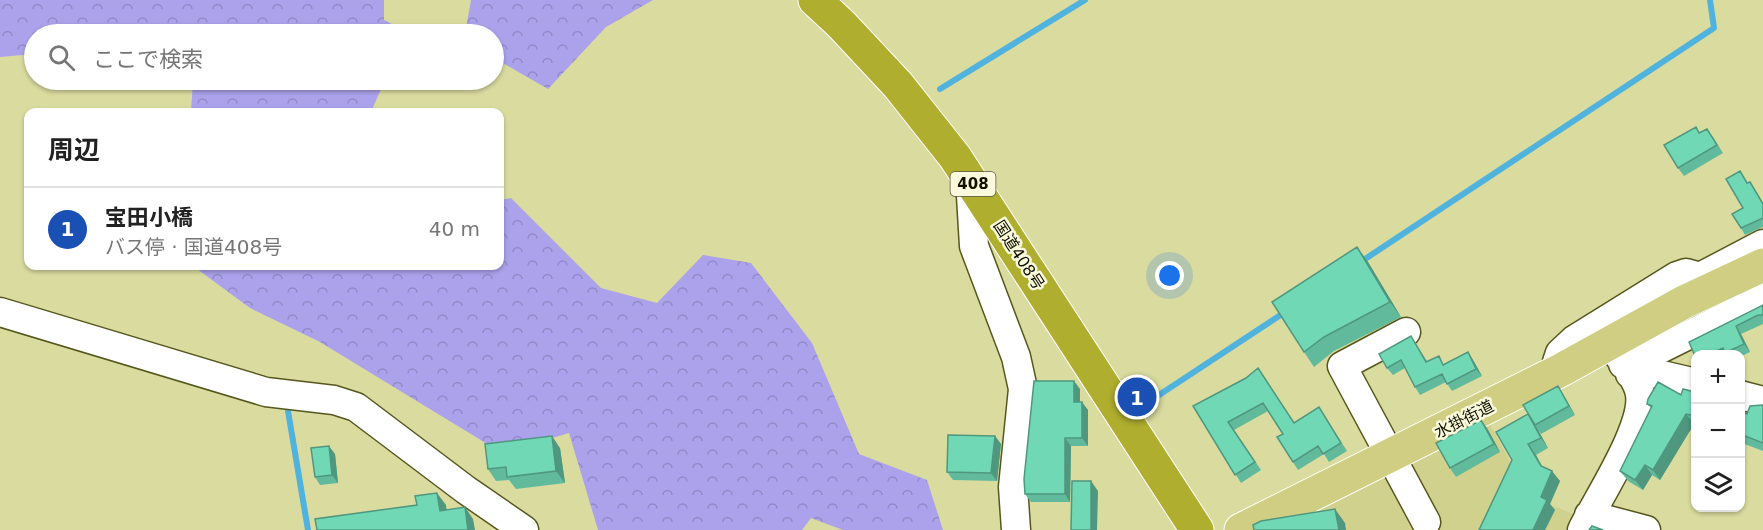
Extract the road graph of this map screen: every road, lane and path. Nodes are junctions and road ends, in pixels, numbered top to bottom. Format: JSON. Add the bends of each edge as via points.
{"nodes":[{"id":1,"x":815,"y":0,"type":"edge"},
{"id":2,"x":970,"y":179,"type":"junction"},
{"id":3,"x":1763,"y":244,"type":"edge"},
{"id":4,"x":1763,"y":265,"type":"edge"},
{"id":5,"x":1763,"y":298,"type":"edge"},
{"id":6,"x":0,"y":312,"type":"edge"},
{"id":7,"x":1406,"y":332,"type":"dead end"},
{"id":8,"x":1620,"y":360,"type":"junction"},
{"id":9,"x":1561,"y":370,"type":"junction"},
{"id":10,"x":1691,"y":382,"type":"edge"},
{"id":11,"x":1391,"y":456,"type":"junction"},
{"id":12,"x":1426,"y":522,"type":"dead end"},
{"id":13,"x":1586,"y":523,"type":"edge"},
{"id":14,"x":1189,"y":529,"type":"edge"},
{"id":15,"x":524,"y":530,"type":"edge"},
{"id":16,"x":1016,"y":530,"type":"edge"},
{"id":17,"x":1241,"y":530,"type":"edge"},
{"id":18,"x":1646,"y":530,"type":"edge"}],
"edges":[{"from":1,"to":2,"type":"highway","name":"国道408号","number":"408","via":[[898,85]]},
{"from":2,"to":14,"type":"highway","name":"国道408号","number":"408"},
{"from":2,"to":16,"type":"street","via":[[974,246],[1016,357],[1023,389],[1014,476]]},
{"from":3,"to":9,"type":"street","via":[[1700,277],[1686,273],[1668,281],[1574,340],[1560,353],[1557,362]]},
{"from":4,"to":8,"type":"main road","name":"水掛街道","via":[[1684,302]]},
{"from":5,"to":8,"type":"street","via":[[1652,353]]},
{"from":6,"to":15,"type":"street","via":[[266,392],[334,400],[356,407]]},
{"from":7,"to":11,"type":"street","via":[[1342,366]]},
{"from":8,"to":9,"type":"main road","name":"水掛街道"},
{"from":8,"to":10,"type":"street"},
{"from":8,"to":13,"type":"street","via":[[1639,389],[1639,414]]},
{"from":9,"to":11,"type":"main road","name":"水掛街道"},
{"from":11,"to":12,"type":"street"},
{"from":11,"to":17,"type":"main road","name":"水掛街道"},
{"from":13,"to":18,"type":"street"}]}
